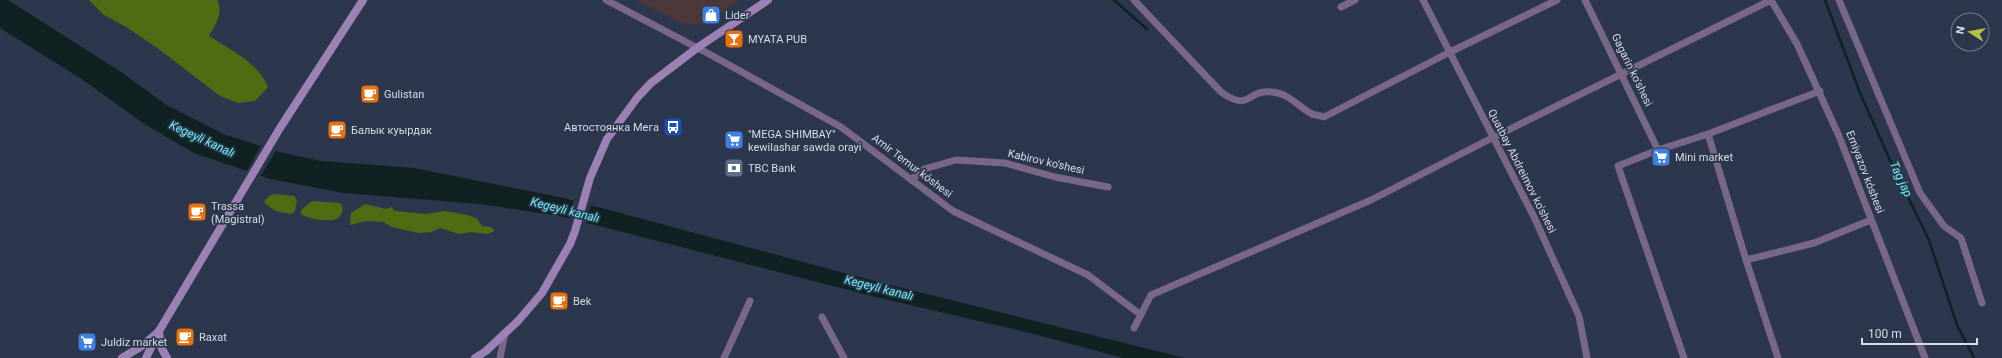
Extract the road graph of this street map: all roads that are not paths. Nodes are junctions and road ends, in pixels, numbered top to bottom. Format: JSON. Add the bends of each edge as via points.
{"nodes":[{"id":1,"x":363,"y":0,"type":"edge"},
{"id":2,"x":606,"y":0,"type":"edge"},
{"id":3,"x":768,"y":0,"type":"edge"},
{"id":4,"x":1134,"y":0,"type":"edge"},
{"id":5,"x":1355,"y":0,"type":"edge"},
{"id":6,"x":1423,"y":0,"type":"edge"},
{"id":7,"x":1557,"y":0,"type":"edge"},
{"id":8,"x":1585,"y":0,"type":"edge"},
{"id":9,"x":1771,"y":0,"type":"edge"},
{"id":10,"x":1839,"y":0,"type":"edge"},
{"id":11,"x":1341,"y":6,"type":"dead end"},
{"id":12,"x":697,"y":48,"type":"junction"},
{"id":13,"x":1450,"y":52,"type":"junction"},
{"id":14,"x":1622,"y":75,"type":"junction"},
{"id":15,"x":1820,"y":91,"type":"junction"},
{"id":16,"x":1708,"y":134,"type":"junction"},
{"id":17,"x":1492,"y":138,"type":"junction"},
{"id":18,"x":1658,"y":150,"type":"junction"},
{"id":19,"x":911,"y":180,"type":"junction"},
{"id":20,"x":1108,"y":187,"type":"dead end"},
{"id":21,"x":1871,"y":220,"type":"junction"},
{"id":22,"x":1746,"y":260,"type":"junction"},
{"id":23,"x":750,"y":301,"type":"dead end"},
{"id":24,"x":1982,"y":304,"type":"dead end"},
{"id":25,"x":1141,"y":315,"type":"junction"},
{"id":26,"x":822,"y":317,"type":"dead end"},
{"id":27,"x":1134,"y":328,"type":"dead end"},
{"id":28,"x":159,"y":331,"type":"junction"},
{"id":29,"x":505,"y":333,"type":"junction"},
{"id":30,"x":122,"y":358,"type":"edge"},
{"id":31,"x":146,"y":358,"type":"edge"},
{"id":32,"x":167,"y":358,"type":"edge"},
{"id":33,"x":475,"y":358,"type":"edge"},
{"id":34,"x":500,"y":358,"type":"edge"},
{"id":35,"x":724,"y":358,"type":"edge"},
{"id":36,"x":844,"y":358,"type":"edge"},
{"id":37,"x":1587,"y":358,"type":"edge"},
{"id":38,"x":1684,"y":358,"type":"edge"},
{"id":39,"x":1778,"y":358,"type":"edge"},
{"id":40,"x":1925,"y":358,"type":"edge"}],
"edges":[{"from":1,"to":28,"type":"street","via":[[280,128]]},
{"from":2,"to":12,"type":"street","name":"Amir Temur kóshesi"},
{"from":3,"to":12,"type":"street"},
{"from":4,"to":13,"type":"street","via":[[1221,92],[1233,101],[1244,102],[1261,93],[1272,92],[1291,98],[1312,114],[1324,117]]},
{"from":5,"to":11,"type":"street"},
{"from":6,"to":13,"type":"street","name":"Quatbay Abdreimov ko'shesi"},
{"from":7,"to":13,"type":"street"},
{"from":8,"to":14,"type":"street","name":"Gagarin ko'shesi"},
{"from":9,"to":14,"type":"street"},
{"from":9,"to":15,"type":"street","name":"Erniyazov kóshesi","via":[[1797,44]]},
{"from":10,"to":24,"type":"street","via":[[1920,193],[1944,226],[1962,238]]},
{"from":12,"to":19,"type":"street","name":"Amir Temur kóshesi","via":[[841,127]]},
{"from":12,"to":29,"type":"street","via":[[651,83],[618,121],[606,139],[585,192],[575,231],[567,250],[542,293]]},
{"from":13,"to":17,"type":"street","name":"Quatbay Abdreimov ko'shesi"},
{"from":14,"to":17,"type":"street"},
{"from":14,"to":18,"type":"street","name":"Gagarin ko'shesi"},
{"from":15,"to":16,"type":"street"},
{"from":15,"to":21,"type":"street","name":"Erniyazov kóshesi"},
{"from":16,"to":18,"type":"street"},
{"from":16,"to":22,"type":"street"},
{"from":17,"to":25,"type":"street","via":[[1358,206],[1151,295]]},
{"from":17,"to":37,"type":"street","name":"Quatbay Abdreimov ko'shesi","via":[[1534,217],[1579,316]]},
{"from":18,"to":38,"type":"street","via":[[1618,166]]},
{"from":19,"to":20,"type":"street","name":"Kabirov ko'shesi","via":[[924,169],[956,160],[1005,163],[1055,177]]},
{"from":19,"to":25,"type":"street","name":"Amir Temur kóshesi","via":[[953,211],[1088,275]]},
{"from":21,"to":22,"type":"street","via":[[1814,243]]},
{"from":21,"to":40,"type":"street","name":"Erniyazov kóshesi"},
{"from":22,"to":39,"type":"street"},
{"from":23,"to":35,"type":"street"},
{"from":25,"to":27,"type":"street"},
{"from":26,"to":36,"type":"street"},
{"from":28,"to":30,"type":"street","via":[[142,346]]},
{"from":28,"to":31,"type":"street"},
{"from":28,"to":32,"type":"street","via":[[161,347]]},
{"from":29,"to":33,"type":"street"},
{"from":29,"to":34,"type":"street"}]}
